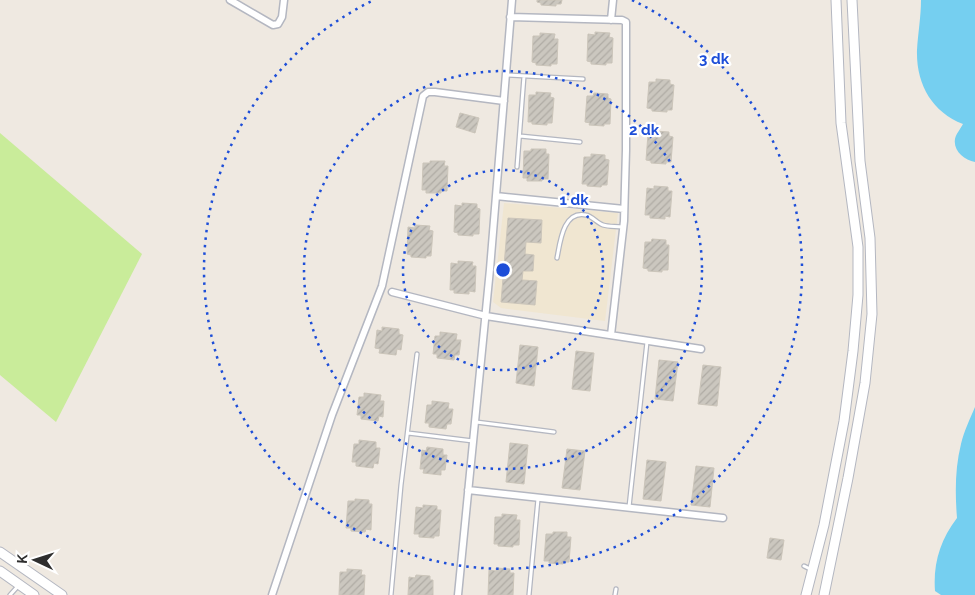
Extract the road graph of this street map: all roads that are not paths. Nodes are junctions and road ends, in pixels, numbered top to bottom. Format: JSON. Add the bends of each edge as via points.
{"nodes":[{"id":1,"x":230,"y":0,"type":"edge"},
{"id":2,"x":284,"y":0,"type":"edge"},
{"id":3,"x":512,"y":0,"type":"edge"},
{"id":4,"x":612,"y":0,"type":"edge"},
{"id":5,"x":836,"y":0,"type":"edge"},
{"id":6,"x":852,"y":0,"type":"edge"},
{"id":7,"x":510,"y":18,"type":"junction"},
{"id":8,"x":611,"y":20,"type":"junction"},
{"id":9,"x":506,"y":75,"type":"junction"},
{"id":10,"x":524,"y":76,"type":"junction"},
{"id":11,"x":583,"y":79,"type":"dead end"},
{"id":12,"x":504,"y":101,"type":"junction"},
{"id":13,"x":520,"y":136,"type":"junction"},
{"id":14,"x":580,"y":142,"type":"dead end"},
{"id":15,"x":517,"y":167,"type":"dead end"},
{"id":16,"x":496,"y":196,"type":"junction"},
{"id":17,"x":624,"y":209,"type":"junction"},
{"id":18,"x":623,"y":227,"type":"junction"},
{"id":19,"x":557,"y":258,"type":"dead end"},
{"id":20,"x":392,"y":292,"type":"dead end"},
{"id":21,"x":486,"y":316,"type":"junction"},
{"id":22,"x":611,"y":335,"type":"junction"},
{"id":23,"x":647,"y":341,"type":"junction"},
{"id":24,"x":701,"y":349,"type":"dead end"},
{"id":25,"x":417,"y":354,"type":"dead end"},
{"id":26,"x":475,"y":422,"type":"junction"},
{"id":27,"x":554,"y":432,"type":"dead end"},
{"id":28,"x":408,"y":433,"type":"junction"},
{"id":29,"x":473,"y":441,"type":"junction"},
{"id":30,"x":468,"y":490,"type":"junction"},
{"id":31,"x":538,"y":498,"type":"junction"},
{"id":32,"x":628,"y":508,"type":"junction"},
{"id":33,"x":723,"y":518,"type":"dead end"},
{"id":34,"x":0,"y":552,"type":"edge"},
{"id":35,"x":0,"y":571,"type":"edge"},
{"id":36,"x":20,"y":585,"type":"junction"},
{"id":37,"x":616,"y":589,"type":"dead end"},
{"id":38,"x":56,"y":593,"type":"edge"},
{"id":39,"x":10,"y":595,"type":"edge"},
{"id":40,"x":34,"y":595,"type":"edge"},
{"id":41,"x":272,"y":595,"type":"edge"},
{"id":42,"x":391,"y":595,"type":"edge"},
{"id":43,"x":458,"y":595,"type":"edge"},
{"id":44,"x":529,"y":595,"type":"edge"},
{"id":45,"x":615,"y":595,"type":"edge"},
{"id":46,"x":806,"y":595,"type":"edge"},
{"id":47,"x":824,"y":595,"type":"edge"}],
"edges":[{"from":1,"to":2,"type":"street","via":[[273,25],[278,24],[282,17]]},
{"from":3,"to":7,"type":"street"},
{"from":4,"to":8,"type":"street"},
{"from":5,"to":46,"type":"main road","via":[[841,123],[858,247],[858,295],[844,421],[824,525],[808,568]]},
{"from":6,"to":47,"type":"main road","via":[[860,161],[870,238],[872,314],[865,383]]},
{"from":7,"to":8,"type":"street"},
{"from":7,"to":9,"type":"street"},
{"from":8,"to":17,"type":"street","via":[[626,22]]},
{"from":9,"to":10,"type":"lane"},
{"from":9,"to":12,"type":"street"},
{"from":10,"to":11,"type":"lane"},
{"from":10,"to":13,"type":"lane"},
{"from":12,"to":16,"type":"street"},
{"from":12,"to":41,"type":"street","via":[[435,92],[423,96],[382,286],[332,415]]},
{"from":13,"to":14,"type":"lane"},
{"from":13,"to":15,"type":"lane"},
{"from":16,"to":17,"type":"street"},
{"from":16,"to":21,"type":"street"},
{"from":17,"to":18,"type":"street"},
{"from":18,"to":19,"type":"lane","via":[[602,225],[587,215],[572,217],[564,227]]},
{"from":18,"to":22,"type":"street"},
{"from":20,"to":21,"type":"street"},
{"from":21,"to":22,"type":"street"},
{"from":21,"to":26,"type":"street"},
{"from":22,"to":23,"type":"street"},
{"from":23,"to":24,"type":"street"},
{"from":23,"to":32,"type":"lane"},
{"from":25,"to":28,"type":"lane"},
{"from":26,"to":27,"type":"lane"},
{"from":26,"to":29,"type":"street"},
{"from":28,"to":29,"type":"lane"},
{"from":28,"to":42,"type":"lane"},
{"from":29,"to":30,"type":"street"},
{"from":30,"to":31,"type":"street"},
{"from":30,"to":43,"type":"street"},
{"from":31,"to":32,"type":"street"},
{"from":31,"to":44,"type":"lane"},
{"from":32,"to":33,"type":"street"},
{"from":34,"to":38,"type":"main road"},
{"from":35,"to":36,"type":"main road"},
{"from":36,"to":39,"type":"lane"},
{"from":36,"to":40,"type":"main road"},
{"from":37,"to":45,"type":"lane"}]}
